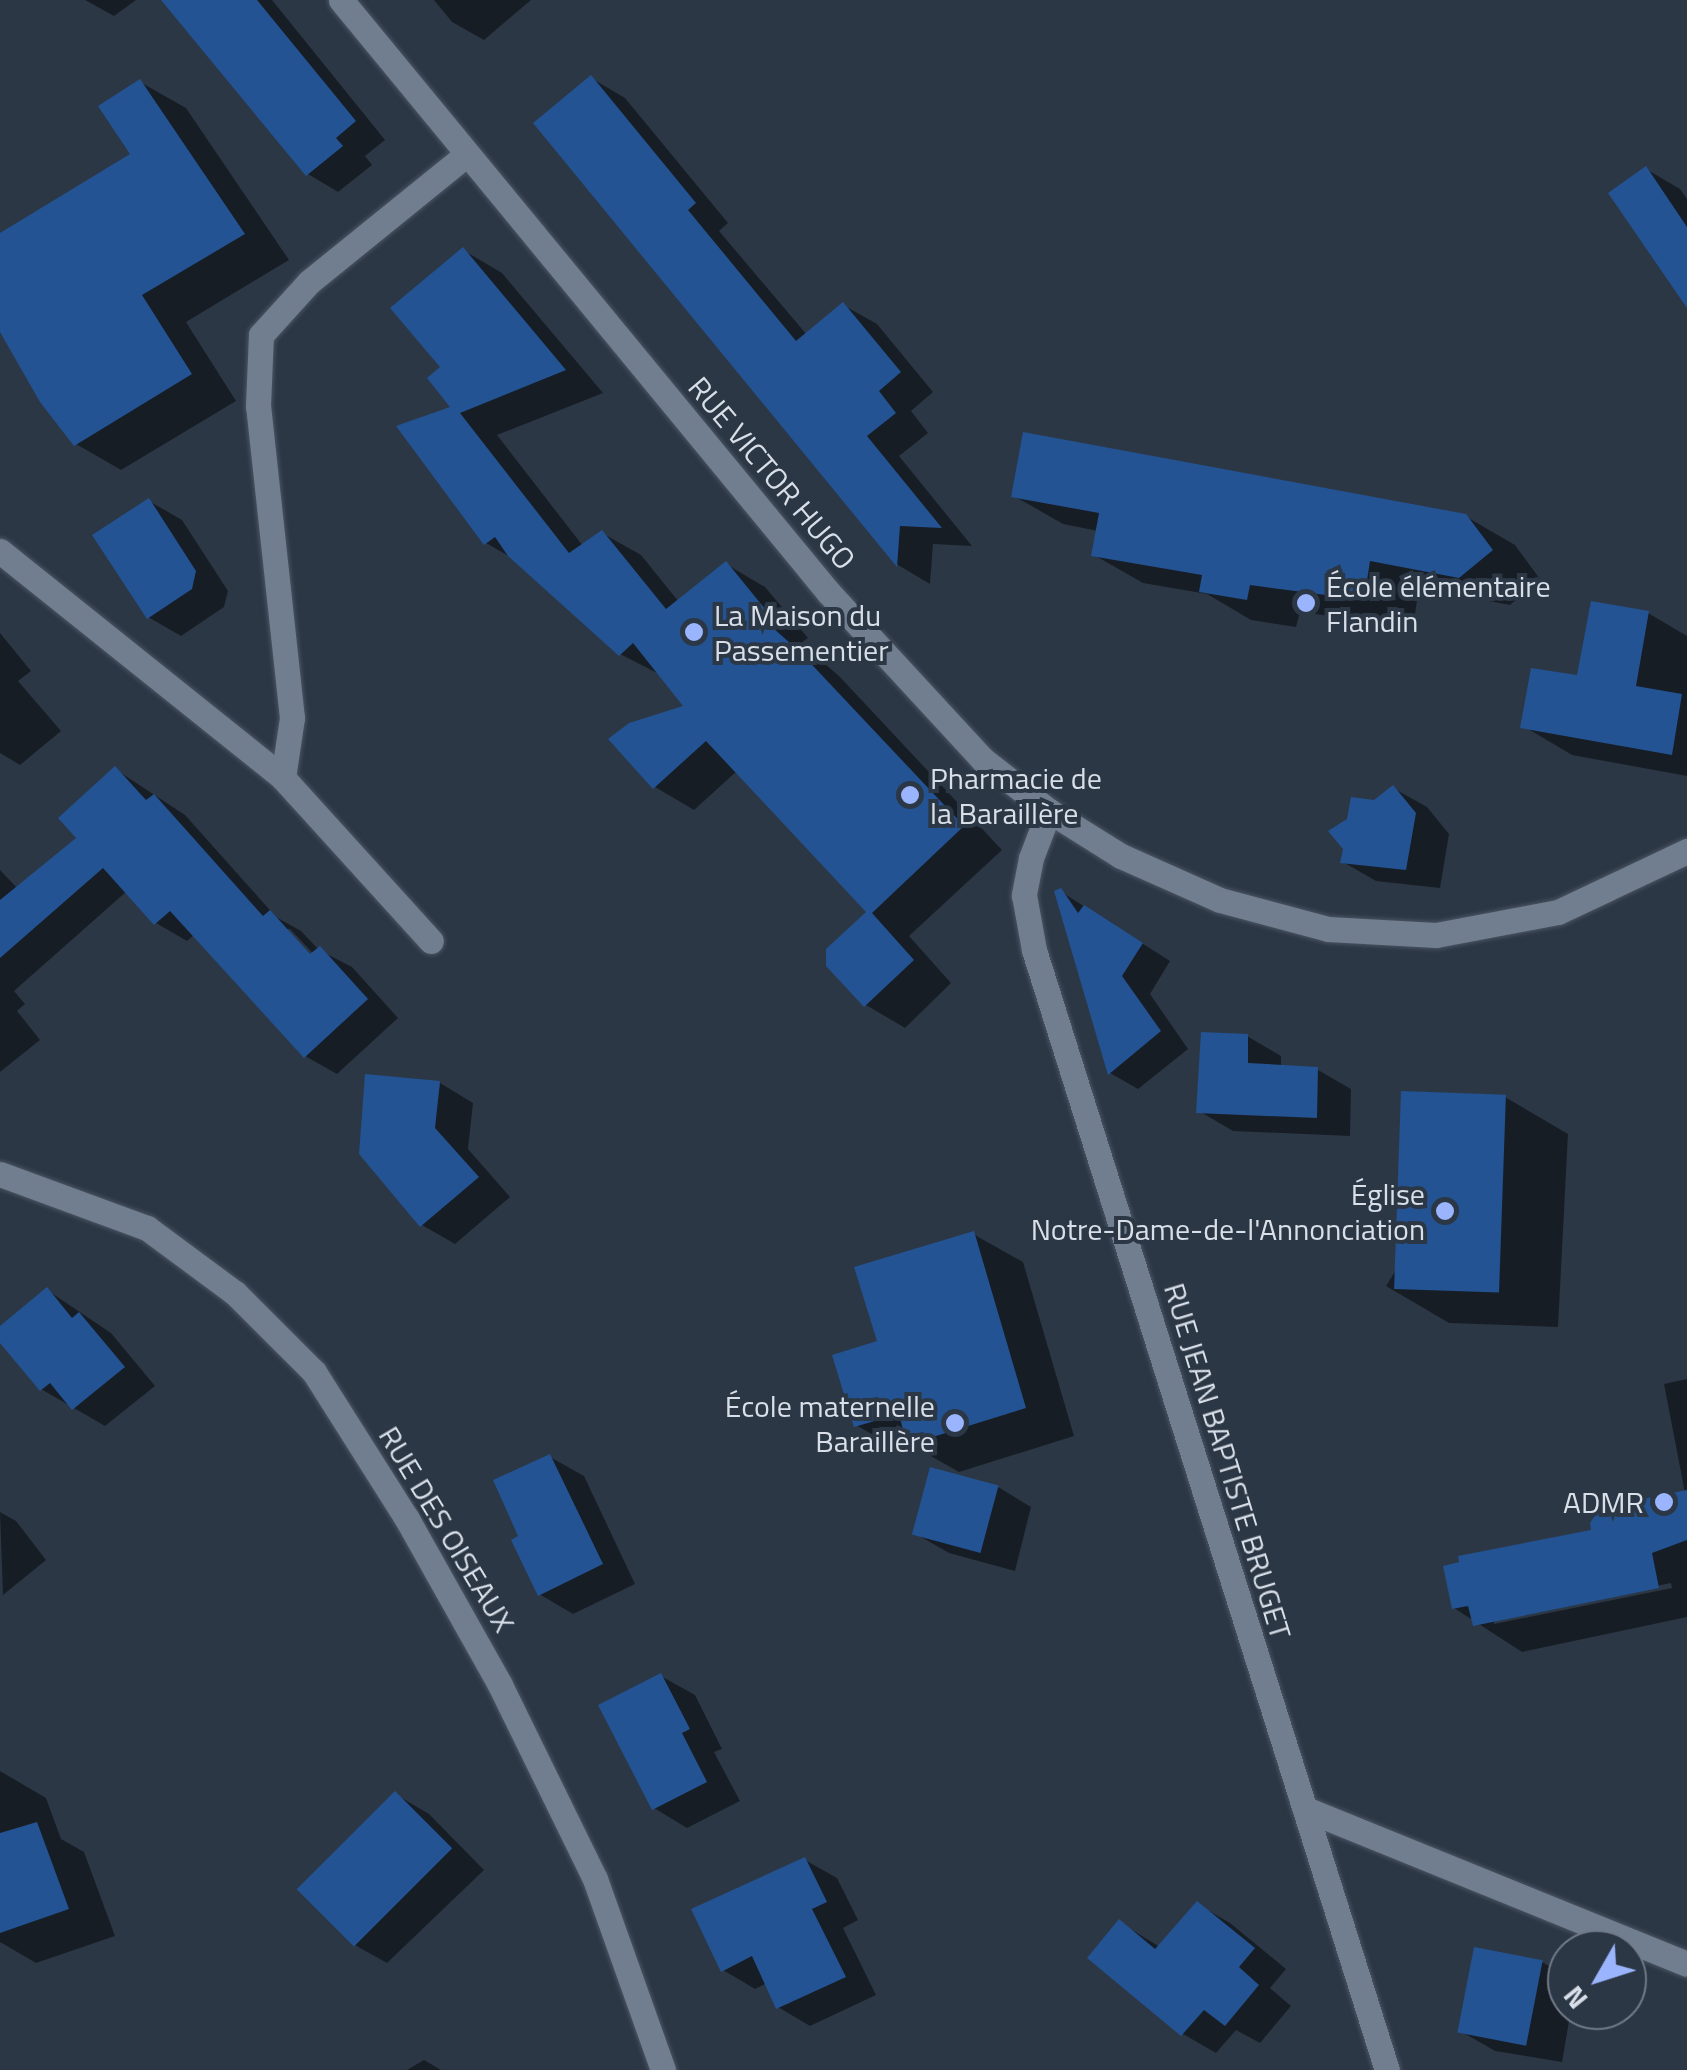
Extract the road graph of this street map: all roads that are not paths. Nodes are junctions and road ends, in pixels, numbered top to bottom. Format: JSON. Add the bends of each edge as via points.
{"nodes":[{"id":1,"x":341,"y":0,"type":"edge"},
{"id":2,"x":466,"y":155,"type":"junction"},
{"id":3,"x":0,"y":551,"type":"edge"},
{"id":4,"x":283,"y":778,"type":"junction"},
{"id":5,"x":1048,"y":811,"type":"junction"},
{"id":6,"x":1687,"y":852,"type":"edge"},
{"id":7,"x":431,"y":942,"type":"dead end"},
{"id":8,"x":0,"y":1174,"type":"edge"},
{"id":9,"x":1308,"y":1810,"type":"junction"},
{"id":10,"x":1687,"y":1964,"type":"edge"},
{"id":11,"x":663,"y":2070,"type":"edge"},
{"id":12,"x":1388,"y":2070,"type":"edge"}],
"edges":[{"from":1,"to":2,"type":"street","name":"RUE VICTOR HUGO"},
{"from":2,"to":4,"type":"street","via":[[310,282],[261,335],[258,406],[292,718]]},
{"from":2,"to":5,"type":"street","name":"RUE VICTOR HUGO","via":[[829,592],[982,758]]},
{"from":3,"to":4,"type":"street"},
{"from":4,"to":7,"type":"street"},
{"from":5,"to":6,"type":"street","name":"RUE VICTOR HUGO","via":[[1120,856],[1220,900],[1328,930],[1436,935],[1558,912]]},
{"from":5,"to":9,"type":"street","name":"RUE JEAN BAPTISTE BRUGET","via":[[1024,896],[1034,950]]},
{"from":8,"to":11,"type":"street","name":"RUE DES OISEAUX","via":[[146,1228],[236,1293],[314,1372],[407,1519],[596,1878]]},
{"from":9,"to":10,"type":"street"},
{"from":9,"to":12,"type":"street","name":"RUE JEAN BAPTISTE BRUGET"}]}
